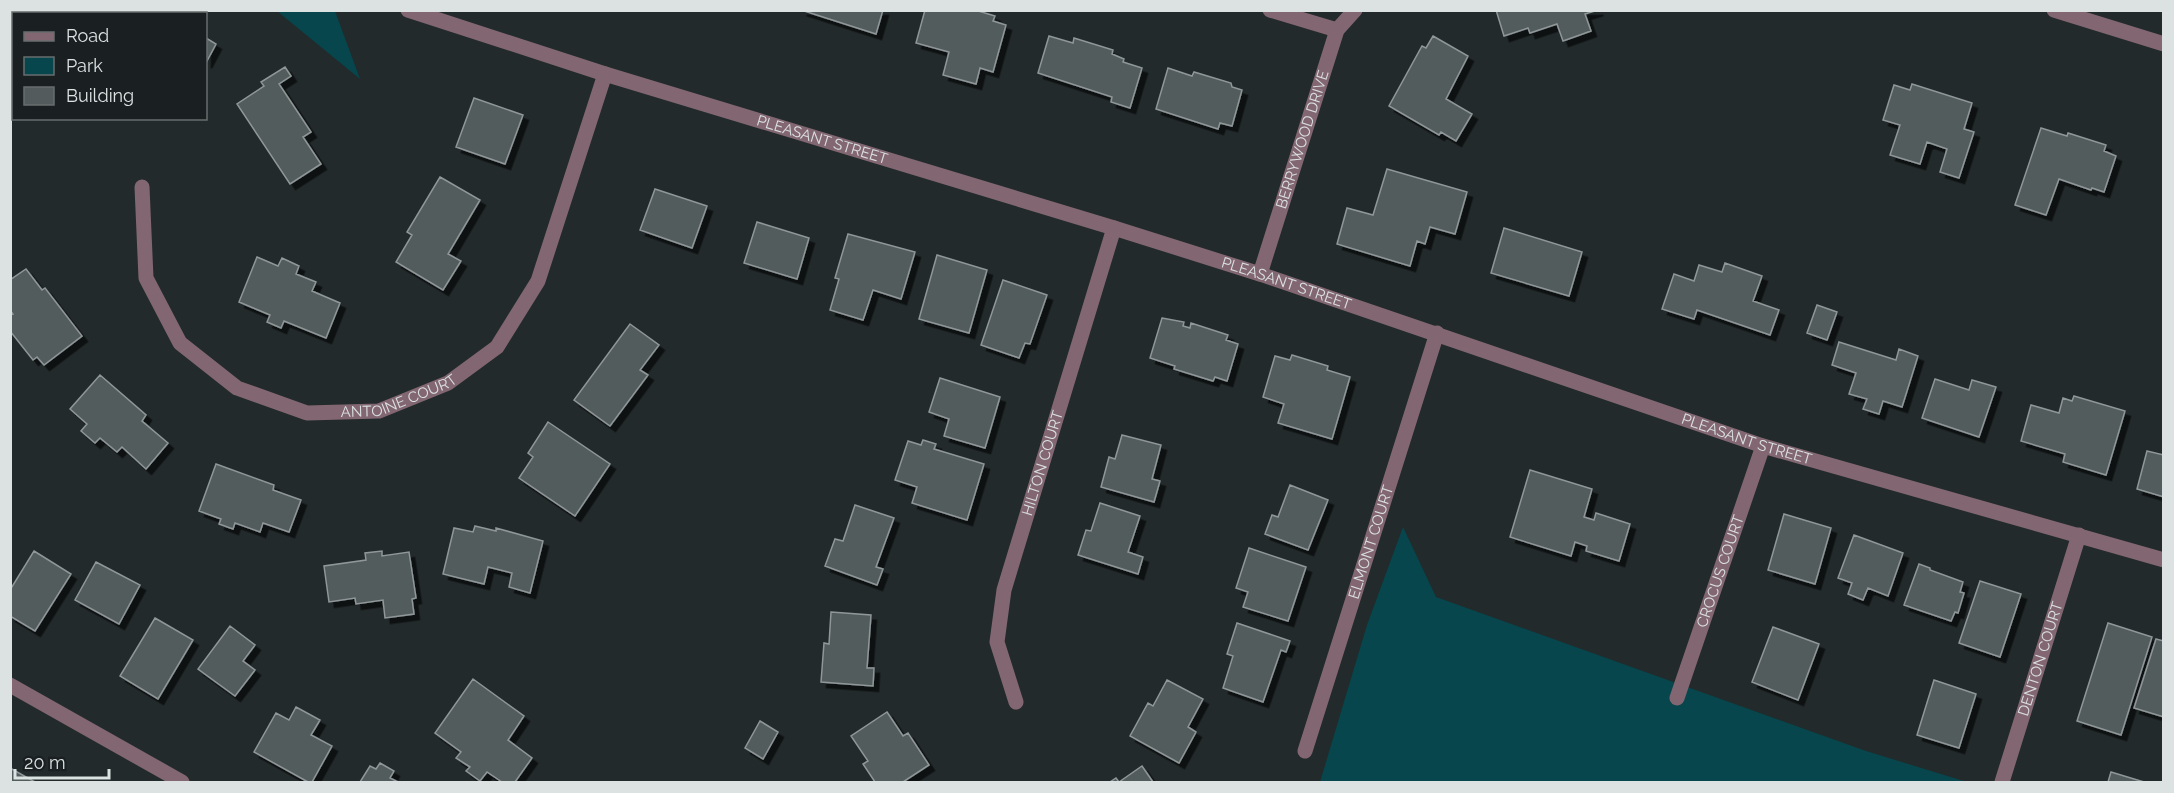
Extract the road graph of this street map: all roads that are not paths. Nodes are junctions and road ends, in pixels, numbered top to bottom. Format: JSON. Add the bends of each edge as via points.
{"nodes":[{"id":1,"x":408,"y":10,"type":"edge"},
{"id":2,"x":1270,"y":10,"type":"edge"},
{"id":3,"x":1355,"y":10,"type":"edge"},
{"id":4,"x":2054,"y":10,"type":"edge"},
{"id":5,"x":1337,"y":30,"type":"junction"},
{"id":6,"x":2163,"y":44,"type":"edge"},
{"id":7,"x":605,"y":74,"type":"junction"},
{"id":8,"x":142,"y":187,"type":"dead end"},
{"id":9,"x":1114,"y":228,"type":"junction"},
{"id":10,"x":1260,"y":274,"type":"junction"},
{"id":11,"x":1437,"y":333,"type":"junction"},
{"id":12,"x":1763,"y":446,"type":"junction"},
{"id":13,"x":2079,"y":535,"type":"junction"},
{"id":14,"x":2163,"y":560,"type":"edge"},
{"id":15,"x":10,"y":685,"type":"edge"},
{"id":16,"x":1677,"y":698,"type":"dead end"},
{"id":17,"x":1016,"y":702,"type":"dead end"},
{"id":18,"x":1305,"y":751,"type":"dead end"},
{"id":19,"x":182,"y":783,"type":"edge"},
{"id":20,"x":2002,"y":783,"type":"edge"}],
"edges":[{"from":1,"to":7,"type":"street","name":"PLEASANT STREET"},
{"from":2,"to":5,"type":"street"},
{"from":3,"to":5,"type":"street","name":"BERRYWOOD DRIVE"},
{"from":4,"to":6,"type":"street"},
{"from":5,"to":10,"type":"street","name":"BERRYWOOD DRIVE"},
{"from":7,"to":8,"type":"street","name":"ANTOINE COURT","via":[[538,281],[497,347],[448,383],[379,411],[307,413],[237,388],[180,343],[146,278]]},
{"from":7,"to":9,"type":"street","name":"PLEASANT STREET"},
{"from":9,"to":10,"type":"street","name":"PLEASANT STREET"},
{"from":9,"to":17,"type":"street","name":"HILTON COURT","via":[[1004,590],[997,642]]},
{"from":10,"to":11,"type":"street","name":"PLEASANT STREET"},
{"from":11,"to":12,"type":"street","name":"PLEASANT STREET"},
{"from":11,"to":18,"type":"street","name":"ELMONT COURT"},
{"from":12,"to":13,"type":"street","name":"PLEASANT STREET"},
{"from":12,"to":16,"type":"street","name":"CROCUS COURT"},
{"from":13,"to":14,"type":"street","name":"PLEASANT STREET"},
{"from":13,"to":20,"type":"street","name":"DENTON COURT"},
{"from":15,"to":19,"type":"street"}]}
